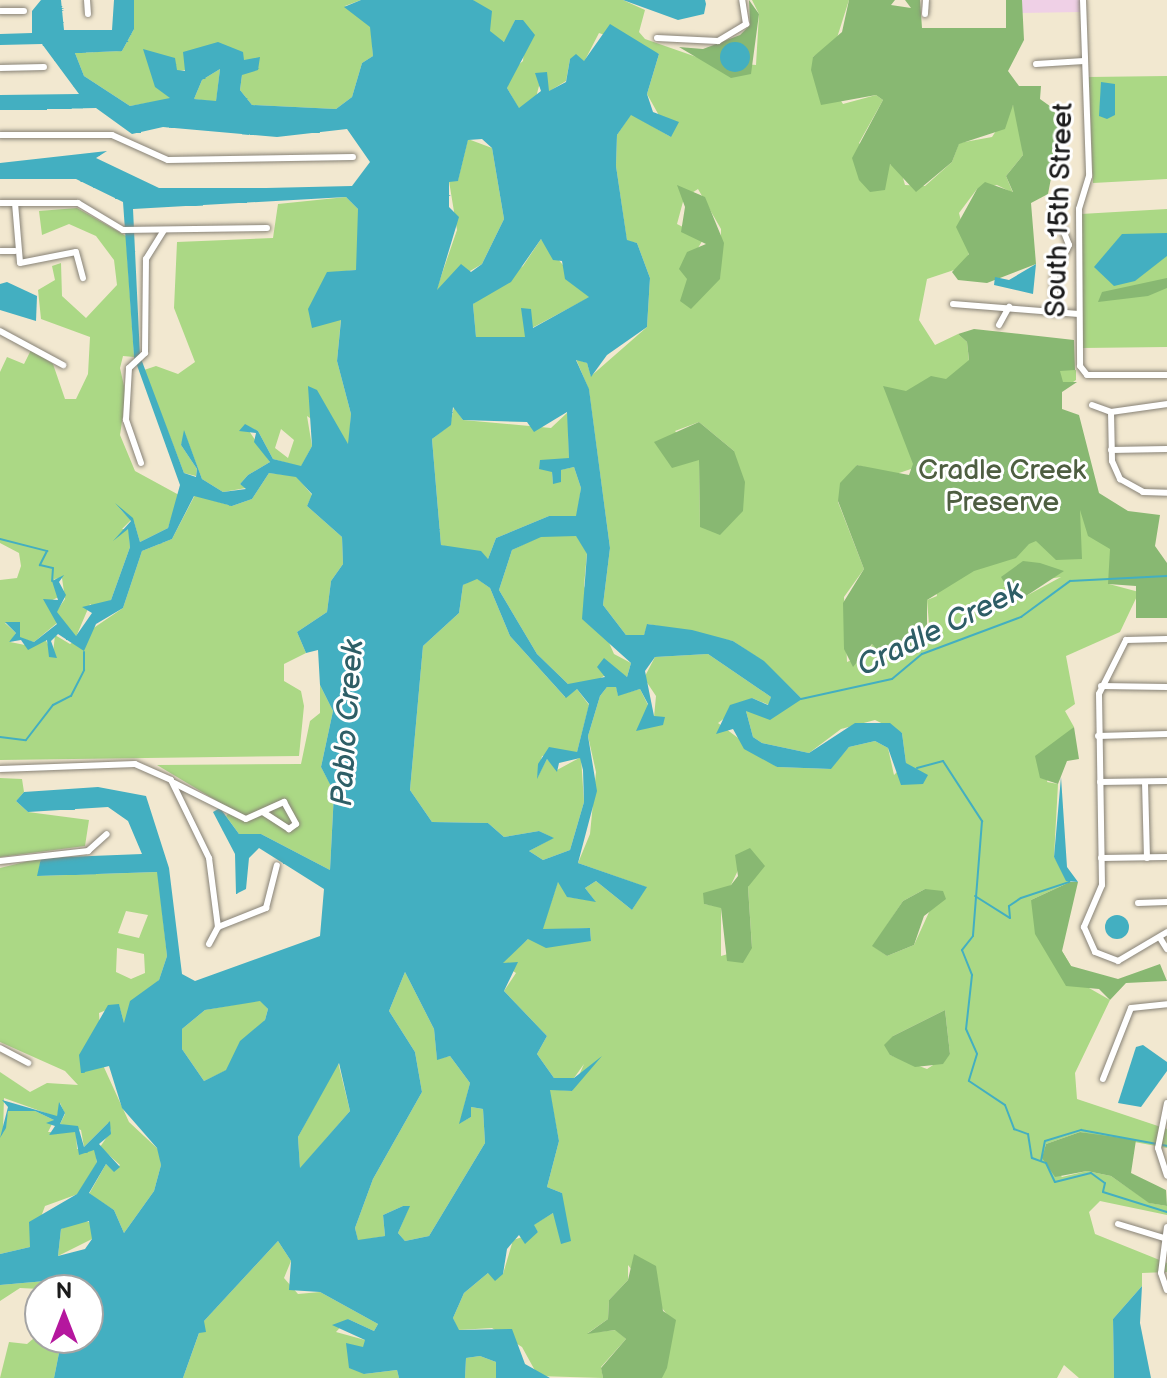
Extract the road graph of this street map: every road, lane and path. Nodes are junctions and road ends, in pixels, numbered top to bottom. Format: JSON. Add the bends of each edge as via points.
{"nodes":[{"id":1,"x":87,"y":0,"type":"edge"},
{"id":2,"x":742,"y":0,"type":"edge"},
{"id":3,"x":926,"y":0,"type":"edge"},
{"id":4,"x":1083,"y":0,"type":"edge"},
{"id":5,"x":0,"y":11,"type":"edge"},
{"id":6,"x":24,"y":11,"type":"dead end"},
{"id":7,"x":88,"y":14,"type":"dead end"},
{"id":8,"x":925,"y":14,"type":"dead end"},
{"id":9,"x":657,"y":38,"type":"dead end"},
{"id":10,"x":1084,"y":61,"type":"junction"},
{"id":11,"x":1036,"y":64,"type":"dead end"},
{"id":12,"x":44,"y":67,"type":"dead end"},
{"id":13,"x":0,"y":68,"type":"edge"},
{"id":14,"x":0,"y":135,"type":"edge"},
{"id":15,"x":353,"y":157,"type":"dead end"},
{"id":16,"x":0,"y":203,"type":"edge"},
{"id":17,"x":15,"y":203,"type":"junction"},
{"id":18,"x":1053,"y":205,"type":"dead end"},
{"id":19,"x":267,"y":228,"type":"dead end"},
{"id":20,"x":164,"y":230,"type":"junction"},
{"id":21,"x":0,"y":251,"type":"edge"},
{"id":22,"x":15,"y":251,"type":"junction"},
{"id":23,"x":83,"y":278,"type":"dead end"},
{"id":24,"x":953,"y":304,"type":"dead end"},
{"id":25,"x":1009,"y":307,"type":"junction"},
{"id":26,"x":1054,"y":313,"type":"junction"},
{"id":27,"x":1079,"y":314,"type":"junction"},
{"id":28,"x":999,"y":325,"type":"dead end"},
{"id":29,"x":0,"y":331,"type":"edge"},
{"id":30,"x":63,"y":365,"type":"dead end"},
{"id":31,"x":1167,"y":375,"type":"edge"},
{"id":32,"x":1167,"y":404,"type":"edge"},
{"id":33,"x":1092,"y":405,"type":"dead end"},
{"id":34,"x":1111,"y":412,"type":"junction"},
{"id":35,"x":1167,"y":449,"type":"edge"},
{"id":36,"x":1111,"y":450,"type":"junction"},
{"id":37,"x":141,"y":463,"type":"dead end"},
{"id":38,"x":1167,"y":493,"type":"edge"},
{"id":39,"x":1167,"y":639,"type":"edge"},
{"id":40,"x":1101,"y":686,"type":"junction"},
{"id":41,"x":1167,"y":687,"type":"edge"},
{"id":42,"x":1167,"y":734,"type":"edge"},
{"id":43,"x":1098,"y":736,"type":"junction"},
{"id":44,"x":0,"y":769,"type":"edge"},
{"id":45,"x":1167,"y":781,"type":"edge"},
{"id":46,"x":1100,"y":782,"type":"junction"},
{"id":47,"x":1145,"y":782,"type":"junction"},
{"id":48,"x":177,"y":783,"type":"junction"},
{"id":49,"x":263,"y":812,"type":"junction"},
{"id":50,"x":107,"y":834,"type":"dead end"},
{"id":51,"x":1167,"y":857,"type":"edge"},
{"id":52,"x":1101,"y":858,"type":"junction"},
{"id":53,"x":1147,"y":858,"type":"junction"},
{"id":54,"x":0,"y":861,"type":"edge"},
{"id":55,"x":277,"y":865,"type":"dead end"},
{"id":56,"x":1167,"y":902,"type":"edge"},
{"id":57,"x":1138,"y":903,"type":"dead end"},
{"id":58,"x":218,"y":927,"type":"junction"},
{"id":59,"x":1167,"y":932,"type":"edge"},
{"id":60,"x":1160,"y":938,"type":"junction"},
{"id":61,"x":209,"y":944,"type":"dead end"},
{"id":62,"x":1167,"y":949,"type":"edge"},
{"id":63,"x":1167,"y":1004,"type":"edge"},
{"id":64,"x":0,"y":1048,"type":"edge"},
{"id":65,"x":28,"y":1063,"type":"dead end"},
{"id":66,"x":1103,"y":1079,"type":"dead end"},
{"id":67,"x":1167,"y":1103,"type":"edge"},
{"id":68,"x":1167,"y":1175,"type":"edge"},
{"id":69,"x":1118,"y":1224,"type":"dead end"},
{"id":70,"x":1167,"y":1227,"type":"edge"},
{"id":71,"x":1166,"y":1239,"type":"edge"},
{"id":72,"x":1167,"y":1290,"type":"edge"}],
"edges":[{"from":1,"to":7,"type":"street"},
{"from":2,"to":9,"type":"street","via":[[746,24],[718,41]]},
{"from":3,"to":8,"type":"street"},
{"from":4,"to":10,"type":"street","name":"South 15th Street"},
{"from":5,"to":6,"type":"street"},
{"from":10,"to":11,"type":"street"},
{"from":10,"to":27,"type":"street","name":"South 15th Street","via":[[1089,176],[1079,209]]},
{"from":12,"to":13,"type":"street"},
{"from":14,"to":15,"type":"street","via":[[112,135],[168,160]]},
{"from":16,"to":17,"type":"street"},
{"from":17,"to":20,"type":"street","via":[[78,203],[123,230]]},
{"from":17,"to":22,"type":"street"},
{"from":18,"to":26,"type":"street","via":[[1069,245],[1054,276]]},
{"from":19,"to":20,"type":"street"},
{"from":20,"to":37,"type":"street","via":[[146,259],[142,358],[132,363],[126,420]]},
{"from":21,"to":22,"type":"street"},
{"from":22,"to":23,"type":"street","via":[[29,265],[76,252]]},
{"from":24,"to":25,"type":"street"},
{"from":25,"to":26,"type":"street"},
{"from":25,"to":28,"type":"street"},
{"from":26,"to":27,"type":"street"},
{"from":27,"to":31,"type":"street","name":"South 15th Street","via":[[1082,372]]},
{"from":29,"to":30,"type":"street"},
{"from":32,"to":34,"type":"street","via":[[1122,405]]},
{"from":33,"to":34,"type":"street"},
{"from":34,"to":36,"type":"street"},
{"from":35,"to":36,"type":"street"},
{"from":36,"to":38,"type":"street","via":[[1124,482]]},
{"from":39,"to":40,"type":"street","via":[[1126,640]]},
{"from":40,"to":41,"type":"street"},
{"from":40,"to":43,"type":"street"},
{"from":42,"to":43,"type":"street"},
{"from":43,"to":46,"type":"street"},
{"from":44,"to":48,"type":"street","via":[[135,764]]},
{"from":45,"to":47,"type":"street"},
{"from":46,"to":47,"type":"street"},
{"from":46,"to":52,"type":"street"},
{"from":47,"to":53,"type":"street"},
{"from":48,"to":49,"type":"street","via":[[235,816]]},
{"from":48,"to":58,"type":"street","via":[[209,858]]},
{"from":49,"to":49,"type":"street","via":[[284,802],[296,824],[289,829]]},
{"from":50,"to":54,"type":"street","via":[[88,851]]},
{"from":51,"to":53,"type":"street"},
{"from":52,"to":53,"type":"street"},
{"from":52,"to":60,"type":"street","via":[[1101,890],[1084,927],[1091,947],[1118,961]]},
{"from":55,"to":58,"type":"street","via":[[266,908]]},
{"from":56,"to":57,"type":"street"},
{"from":58,"to":61,"type":"street"},
{"from":59,"to":60,"type":"street"},
{"from":60,"to":62,"type":"street"},
{"from":63,"to":66,"type":"street","via":[[1131,1008]]},
{"from":64,"to":65,"type":"street"},
{"from":67,"to":68,"type":"street","via":[[1158,1148]]},
{"from":69,"to":71,"type":"street"},
{"from":70,"to":71,"type":"street"},
{"from":71,"to":72,"type":"street","via":[[1161,1270]]}]}
